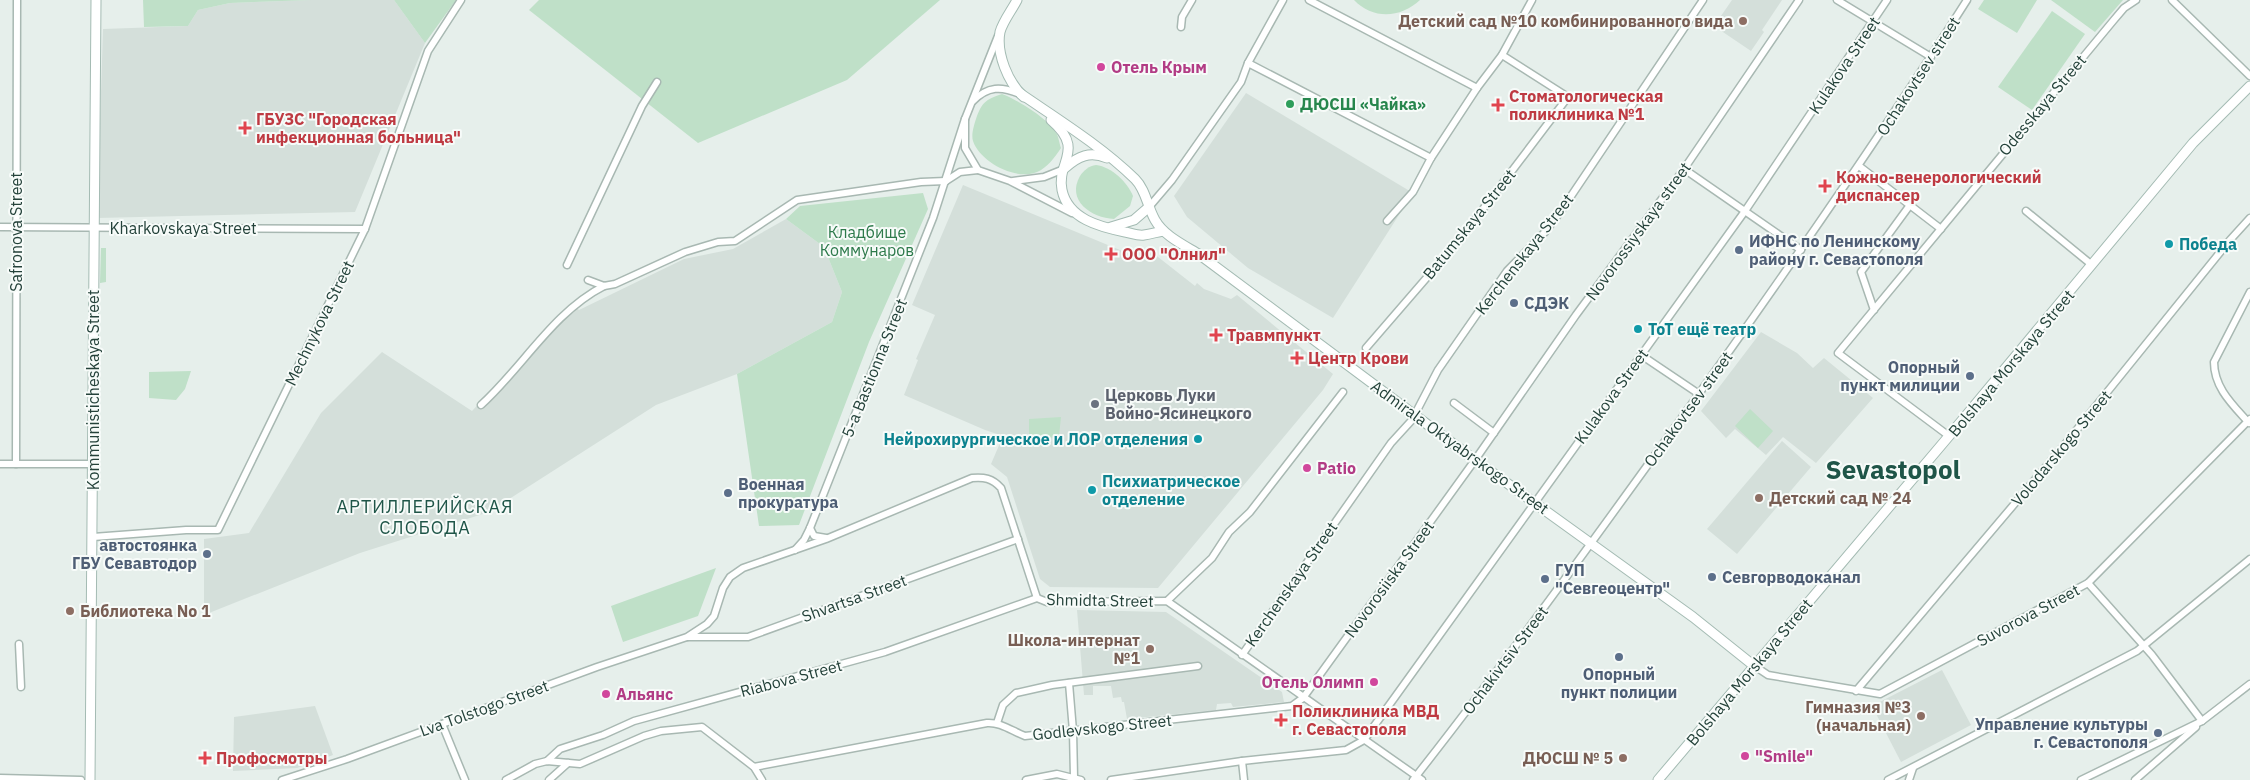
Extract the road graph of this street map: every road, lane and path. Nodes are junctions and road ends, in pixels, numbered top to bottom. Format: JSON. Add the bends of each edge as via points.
{"nodes":[{"id":1,"x":16,"y":0,"type":"edge"},
{"id":2,"x":96,"y":0,"type":"edge"},
{"id":3,"x":462,"y":0,"type":"edge"},
{"id":4,"x":1017,"y":0,"type":"edge"},
{"id":5,"x":1192,"y":0,"type":"edge"},
{"id":6,"x":1283,"y":0,"type":"edge"},
{"id":7,"x":1309,"y":0,"type":"edge"},
{"id":8,"x":1532,"y":0,"type":"edge"},
{"id":9,"x":1703,"y":0,"type":"edge"},
{"id":10,"x":1799,"y":0,"type":"edge"},
{"id":11,"x":1837,"y":0,"type":"edge"},
{"id":12,"x":1887,"y":0,"type":"edge"},
{"id":13,"x":1967,"y":0,"type":"edge"},
{"id":14,"x":2136,"y":0,"type":"edge"},
{"id":15,"x":2172,"y":0,"type":"edge"},
{"id":16,"x":1874,"y":21,"type":"junction"},
{"id":17,"x":1181,"y":27,"type":"dead end"},
{"id":18,"x":1000,"y":31,"type":"junction"},
{"id":19,"x":1502,"y":55,"type":"junction"},
{"id":20,"x":1931,"y":57,"type":"junction"},
{"id":21,"x":1248,"y":62,"type":"junction"},
{"id":22,"x":2250,"y":76,"type":"edge"},
{"id":23,"x":657,"y":82,"type":"dead end"},
{"id":24,"x":2250,"y":86,"type":"edge"},
{"id":25,"x":1477,"y":88,"type":"junction"},
{"id":26,"x":1021,"y":94,"type":"junction"},
{"id":27,"x":972,"y":102,"type":"junction"},
{"id":28,"x":965,"y":119,"type":"junction"},
{"id":29,"x":1430,"y":158,"type":"junction"},
{"id":30,"x":1112,"y":160,"type":"junction"},
{"id":31,"x":1859,"y":166,"type":"junction"},
{"id":32,"x":1064,"y":169,"type":"junction"},
{"id":33,"x":1684,"y":169,"type":"junction"},
{"id":34,"x":978,"y":170,"type":"junction"},
{"id":35,"x":946,"y":181,"type":"junction"},
{"id":36,"x":1010,"y":181,"type":"junction"},
{"id":37,"x":1910,"y":205,"type":"junction"},
{"id":38,"x":1149,"y":207,"type":"junction"},
{"id":39,"x":1745,"y":210,"type":"junction"},
{"id":40,"x":2026,"y":211,"type":"dead end"},
{"id":41,"x":1079,"y":216,"type":"junction"},
{"id":42,"x":2250,"y":218,"type":"edge"},
{"id":43,"x":1387,"y":221,"type":"dead end"},
{"id":44,"x":0,"y":227,"type":"edge"},
{"id":45,"x":16,"y":228,"type":"junction"},
{"id":46,"x":1106,"y":228,"type":"junction"},
{"id":47,"x":94,"y":229,"type":"junction"},
{"id":48,"x":365,"y":229,"type":"junction"},
{"id":49,"x":1941,"y":229,"type":"junction"},
{"id":50,"x":1163,"y":231,"type":"junction"},
{"id":51,"x":1801,"y":250,"type":"junction"},
{"id":52,"x":2092,"y":265,"type":"junction"},
{"id":53,"x":567,"y":266,"type":"dead end"},
{"id":54,"x":588,"y":280,"type":"dead end"},
{"id":55,"x":604,"y":286,"type":"junction"},
{"id":56,"x":2250,"y":292,"type":"edge"},
{"id":57,"x":1874,"y":310,"type":"junction"},
{"id":58,"x":1366,"y":348,"type":"dead end"},
{"id":59,"x":1640,"y":355,"type":"junction"},
{"id":60,"x":1343,"y":392,"type":"dead end"},
{"id":61,"x":1699,"y":394,"type":"junction"},
{"id":62,"x":1454,"y":403,"type":"dead end"},
{"id":63,"x":481,"y":405,"type":"dead end"},
{"id":64,"x":1415,"y":415,"type":"junction"},
{"id":65,"x":2249,"y":421,"type":"edge"},
{"id":66,"x":1494,"y":433,"type":"junction"},
{"id":67,"x":1949,"y":436,"type":"junction"},
{"id":68,"x":1475,"y":460,"type":"junction"},
{"id":69,"x":0,"y":464,"type":"edge"},
{"id":70,"x":16,"y":464,"type":"junction"},
{"id":71,"x":93,"y":464,"type":"junction"},
{"id":72,"x":1534,"y":502,"type":"junction"},
{"id":73,"x":810,"y":528,"type":"junction"},
{"id":74,"x":93,"y":538,"type":"junction"},
{"id":75,"x":826,"y":539,"type":"junction"},
{"id":76,"x":1018,"y":539,"type":"junction"},
{"id":77,"x":1592,"y":543,"type":"junction"},
{"id":78,"x":794,"y":550,"type":"junction"},
{"id":79,"x":2250,"y":559,"type":"edge"},
{"id":80,"x":2088,"y":583,"type":"junction"},
{"id":81,"x":1036,"y":598,"type":"junction"},
{"id":82,"x":1167,"y":601,"type":"junction"},
{"id":83,"x":687,"y":637,"type":"junction"},
{"id":84,"x":19,"y":644,"type":"dead end"},
{"id":85,"x":2145,"y":646,"type":"junction"},
{"id":86,"x":1242,"y":655,"type":"junction"},
{"id":87,"x":1753,"y":665,"type":"junction"},
{"id":88,"x":1198,"y":666,"type":"dead end"},
{"id":89,"x":1069,"y":683,"type":"junction"},
{"id":90,"x":2250,"y":684,"type":"edge"},
{"id":91,"x":22,"y":687,"type":"dead end"},
{"id":92,"x":1856,"y":691,"type":"junction"},
{"id":93,"x":1303,"y":698,"type":"junction"},
{"id":94,"x":2202,"y":721,"type":"junction"},
{"id":95,"x":997,"y":722,"type":"junction"},
{"id":96,"x":442,"y":724,"type":"junction"},
{"id":97,"x":1073,"y":731,"type":"junction"},
{"id":98,"x":1364,"y":740,"type":"junction"},
{"id":99,"x":547,"y":761,"type":"junction"},
{"id":100,"x":1242,"y":761,"type":"junction"},
{"id":101,"x":568,"y":763,"type":"junction"},
{"id":102,"x":754,"y":767,"type":"junction"},
{"id":103,"x":1914,"y":767,"type":"junction"},
{"id":104,"x":1166,"y":776,"type":"edge"},
{"id":105,"x":1074,"y":777,"type":"junction"},
{"id":106,"x":0,"y":778,"type":"edge"},
{"id":107,"x":1417,"y":779,"type":"edge"},
{"id":108,"x":81,"y":780,"type":"edge"},
{"id":109,"x":90,"y":780,"type":"edge"},
{"id":110,"x":282,"y":780,"type":"edge"},
{"id":111,"x":466,"y":780,"type":"edge"},
{"id":112,"x":506,"y":780,"type":"edge"},
{"id":113,"x":550,"y":780,"type":"edge"},
{"id":114,"x":762,"y":780,"type":"edge"},
{"id":115,"x":1026,"y":780,"type":"edge"},
{"id":116,"x":1081,"y":780,"type":"edge"},
{"id":117,"x":1111,"y":780,"type":"edge"},
{"id":118,"x":1244,"y":780,"type":"edge"},
{"id":119,"x":1658,"y":780,"type":"edge"},
{"id":120,"x":1888,"y":780,"type":"edge"},
{"id":121,"x":1909,"y":780,"type":"edge"},
{"id":122,"x":2081,"y":780,"type":"edge"},
{"id":123,"x":2134,"y":780,"type":"edge"}],
"edges":[{"from":1,"to":45,"type":"street","name":"Safronova Street"},
{"from":2,"to":47,"type":"main road","name":"Kommunisticheskaya Street"},
{"from":3,"to":48,"type":"street","name":"Mechnykova Street","via":[[428,51]]},
{"from":4,"to":18,"type":"main road"},
{"from":5,"to":17,"type":"street","via":[[1182,17]]},
{"from":6,"to":21,"type":"street"},
{"from":7,"to":25,"type":"street"},
{"from":8,"to":19,"type":"street"},
{"from":9,"to":64,"type":"street","name":"Kerchenskaya Street","via":[[1561,211],[1507,271],[1438,370]]},
{"from":10,"to":33,"type":"street","name":"Novorossiyskaya street"},
{"from":11,"to":16,"type":"street"},
{"from":12,"to":16,"type":"street","name":"Kulakova Street"},
{"from":13,"to":20,"type":"street","name":"Ochakovtsev street"},
{"from":14,"to":49,"type":"street","name":"Odesskaya Street","via":[[2124,8]]},
{"from":15,"to":22,"type":"street"},
{"from":16,"to":20,"type":"street"},
{"from":16,"to":39,"type":"street","name":"Kulakova Street"},
{"from":18,"to":26,"type":"main road","via":[[1006,71]]},
{"from":18,"to":27,"type":"street"},
{"from":19,"to":25,"type":"street"},
{"from":19,"to":58,"type":"street","name":"Batumskaya Street","via":[[1568,97],[1461,238]]},
{"from":20,"to":31,"type":"street","name":"Ochakovtsev street"},
{"from":21,"to":29,"type":"street"},
{"from":21,"to":38,"type":"street","via":[[1241,82],[1207,132]]},
{"from":23,"to":53,"type":"street","via":[[642,106]]},
{"from":24,"to":52,"type":"main road","name":"Bolshaya Morskaya Street","via":[[2192,143]]},
{"from":25,"to":29,"type":"street"},
{"from":26,"to":27,"type":"street","via":[[1001,87],[987,90]]},
{"from":26,"to":30,"type":"main road"},
{"from":26,"to":32,"type":"main road","via":[[1064,135],[1068,157]]},
{"from":27,"to":28,"type":"street"},
{"from":28,"to":34,"type":"street","via":[[965,148]]},
{"from":28,"to":35,"type":"street","name":"5-a Bastionna Street"},
{"from":29,"to":43,"type":"street","via":[[1413,193]]},
{"from":30,"to":32,"type":"main road","via":[[1100,155],[1086,155]]},
{"from":30,"to":38,"type":"main road","via":[[1140,185]]},
{"from":31,"to":37,"type":"street"},
{"from":31,"to":51,"type":"street","name":"Ochakovtsev street"},
{"from":32,"to":36,"type":"street","via":[[1036,179]]},
{"from":32,"to":41,"type":"main road","via":[[1061,183],[1064,198]]},
{"from":33,"to":39,"type":"street"},
{"from":33,"to":66,"type":"street","name":"Novorossiyskaya street"},
{"from":34,"to":35,"type":"street","via":[[960,172]]},
{"from":34,"to":36,"type":"street"},
{"from":35,"to":55,"type":"street","via":[[798,200],[735,241],[705,246]]},
{"from":35,"to":73,"type":"street","name":"5-a Bastionna Street"},
{"from":36,"to":41,"type":"street"},
{"from":37,"to":49,"type":"street"},
{"from":37,"to":57,"type":"street","via":[[1861,272]]},
{"from":38,"to":46,"type":"main road","via":[[1126,224]]},
{"from":38,"to":50,"type":"main road","name":"Admirala Oktyabrskogo Street"},
{"from":39,"to":51,"type":"street"},
{"from":39,"to":59,"type":"street","name":"Kulakova Street"},
{"from":40,"to":52,"type":"street"},
{"from":41,"to":46,"type":"main road"},
{"from":42,"to":92,"type":"street","name":"Volodarskogo Street"},
{"from":44,"to":45,"type":"street","name":"Kharkovskaya Street"},
{"from":45,"to":47,"type":"street","name":"Kharkovskaya Street"},
{"from":45,"to":70,"type":"street","name":"Safronova Street"},
{"from":46,"to":50,"type":"main road","via":[[1142,235]]},
{"from":47,"to":48,"type":"street","name":"Kharkovskaya Street"},
{"from":47,"to":71,"type":"main road","name":"Kommunisticheskaya Street"},
{"from":48,"to":74,"type":"street","name":"Mechnykova Street","via":[[218,530]]},
{"from":49,"to":57,"type":"street","name":"Odesskaya Street"},
{"from":50,"to":64,"type":"main road","name":"Admirala Oktyabrskogo Street"},
{"from":51,"to":61,"type":"street","name":"Ochakovtsev street"},
{"from":52,"to":67,"type":"main road","name":"Bolshaya Morskaya Street"},
{"from":54,"to":55,"type":"street"},
{"from":55,"to":63,"type":"street","via":[[569,309],[500,388]]},
{"from":56,"to":65,"type":"street","via":[[2214,362],[2221,390]]},
{"from":57,"to":67,"type":"street","name":"Odesskaya Street","via":[[1838,353]]},
{"from":59,"to":61,"type":"street"},
{"from":59,"to":72,"type":"street","name":"Kulakova Street"},
{"from":60,"to":82,"type":"street","via":[[1250,512],[1229,532],[1212,558]]},
{"from":61,"to":77,"type":"street","name":"Ochakovtsev street"},
{"from":62,"to":66,"type":"street"},
{"from":64,"to":68,"type":"main road","name":"Admirala Oktyabrskogo Street"},
{"from":64,"to":86,"type":"street","name":"Kerchenskaya Street","via":[[1391,443]]},
{"from":65,"to":80,"type":"street","name":"Suvorova Street"},
{"from":66,"to":68,"type":"street","name":"Novorossiyskaya street"},
{"from":67,"to":87,"type":"main road","name":"Bolshaya Morskaya Street"},
{"from":68,"to":72,"type":"main road","name":"Admirala Oktyabrskogo Street"},
{"from":68,"to":93,"type":"street","name":"Novorosiiska Street"},
{"from":69,"to":70,"type":"street"},
{"from":70,"to":71,"type":"street"},
{"from":71,"to":74,"type":"main road","name":"Kommunisticheskaya Street"},
{"from":72,"to":77,"type":"main road","name":"Admirala Oktyabrskogo Street"},
{"from":72,"to":98,"type":"street","name":"Kulakova Street"},
{"from":73,"to":75,"type":"street","via":[[814,536]]},
{"from":73,"to":78,"type":"street","name":"5-a Bastionna Street"},
{"from":74,"to":109,"type":"main road","name":"Kommunisticheskaya Street"},
{"from":75,"to":76,"type":"street","name":"Shmidta Street","via":[[967,479],[986,477],[1001,488]]},
{"from":75,"to":78,"type":"street"},
{"from":76,"to":81,"type":"street","name":"Shmidta Street"},
{"from":76,"to":83,"type":"street","name":"Shvartsa Street","via":[[748,637]]},
{"from":77,"to":87,"type":"main road","name":"Admirala Oktyabrskogo Street"},
{"from":77,"to":107,"type":"street","name":"Ochakivtsiv Street"},
{"from":78,"to":83,"type":"street","via":[[743,568],[730,577],[714,616]]},
{"from":79,"to":85,"type":"street"},
{"from":80,"to":85,"type":"street"},
{"from":80,"to":92,"type":"street","name":"Suvorova Street","via":[[1880,694]]},
{"from":81,"to":82,"type":"street","name":"Shmidta Street","via":[[1047,602]]},
{"from":81,"to":99,"type":"street","name":"Riabova Street","via":[[885,652],[634,721],[560,749]]},
{"from":82,"to":86,"type":"street","name":"Shmidta Street"},
{"from":83,"to":96,"type":"street","name":"Lva Tolstogo Street"},
{"from":84,"to":91,"type":"street"},
{"from":85,"to":94,"type":"street"},
{"from":85,"to":103,"type":"street"},
{"from":86,"to":93,"type":"street","name":"Shmidta Street"},
{"from":87,"to":92,"type":"street","name":"Suvorova Street","via":[[1768,675]]},
{"from":87,"to":119,"type":"main road","name":"Bolshaya Morskaya Street"},
{"from":88,"to":89,"type":"street"},
{"from":89,"to":95,"type":"street","via":[[1016,693],[1004,705]]},
{"from":89,"to":97,"type":"street"},
{"from":90,"to":94,"type":"street"},
{"from":93,"to":97,"type":"street","name":"Godlevskogo Street","via":[[1292,706]]},
{"from":93,"to":98,"type":"street","name":"Shmidta Street"},
{"from":94,"to":122,"type":"street"},
{"from":94,"to":123,"type":"street"},
{"from":95,"to":97,"type":"street","name":"Godlevskogo Street","via":[[1025,736]]},
{"from":95,"to":102,"type":"street"},
{"from":96,"to":110,"type":"street","name":"Lva Tolstogo Street"},
{"from":96,"to":111,"type":"street"},
{"from":97,"to":105,"type":"street"},
{"from":98,"to":100,"type":"street","via":[[1346,750]]},
{"from":98,"to":107,"type":"street","name":"Shmidta Street"},
{"from":99,"to":101,"type":"street","name":"Riabova Street"},
{"from":99,"to":112,"type":"street","name":"Riabova Street"},
{"from":100,"to":104,"type":"street"},
{"from":100,"to":118,"type":"street"},
{"from":101,"to":102,"type":"street","name":"Riabova Street","via":[[580,764],[662,731],[702,727]]},
{"from":101,"to":113,"type":"street"},
{"from":102,"to":114,"type":"street"},
{"from":103,"to":120,"type":"street"},
{"from":103,"to":121,"type":"street"},
{"from":104,"to":117,"type":"street"},
{"from":105,"to":115,"type":"street","via":[[1058,774]]},
{"from":105,"to":116,"type":"street"},
{"from":106,"to":108,"type":"street"}]}
